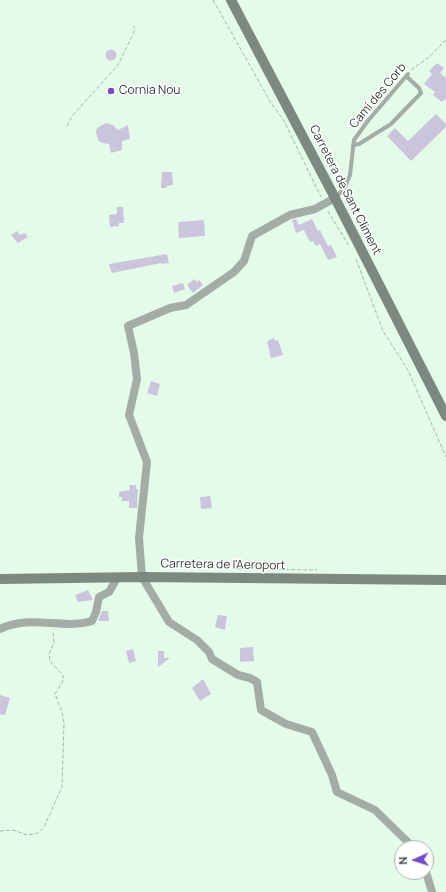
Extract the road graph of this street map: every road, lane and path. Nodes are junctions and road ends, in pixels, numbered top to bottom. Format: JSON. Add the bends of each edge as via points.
{"nodes":[{"id":1,"x":213,"y":0,"type":"edge"},
{"id":2,"x":230,"y":0,"type":"edge"},
{"id":3,"x":134,"y":26,"type":"dead end"},
{"id":4,"x":446,"y":40,"type":"edge"},
{"id":5,"x":407,"y":75,"type":"junction"},
{"id":6,"x":67,"y":126,"type":"dead end"},
{"id":7,"x":353,"y":145,"type":"junction"},
{"id":8,"x":336,"y":198,"type":"junction"},
{"id":9,"x":324,"y":204,"type":"junction"},
{"id":10,"x":351,"y":248,"type":"dead end"},
{"id":11,"x":355,"y":257,"type":"dead end"},
{"id":12,"x":439,"y":403,"type":"junction"},
{"id":13,"x":446,"y":416,"type":"edge"},
{"id":14,"x":446,"y":426,"type":"edge"},
{"id":15,"x":446,"y":457,"type":"edge"},
{"id":16,"x":142,"y":577,"type":"junction"},
{"id":17,"x":117,"y":578,"type":"junction"},
{"id":18,"x":0,"y":579,"type":"edge"},
{"id":19,"x":446,"y":580,"type":"edge"},
{"id":20,"x":52,"y":622,"type":"junction"},
{"id":21,"x":0,"y":629,"type":"edge"},
{"id":22,"x":0,"y":831,"type":"edge"},
{"id":23,"x":406,"y":840,"type":"edge"},
{"id":24,"x":428,"y":880,"type":"edge"},
{"id":25,"x":432,"y":892,"type":"edge"}],
"edges":[{"from":1,"to":9,"type":"path","via":[[284,121]]},
{"from":2,"to":8,"type":"main road","name":"Carretera de Sant Climent"},
{"from":3,"to":6,"type":"path","via":[[134,32],[118,65],[72,116]]},
{"from":4,"to":5,"type":"path","name":"Camí des Corb"},
{"from":5,"to":7,"type":"lane","name":"Camí des Corb","via":[[367,122]]},
{"from":5,"to":7,"type":"lane","via":[[421,93],[391,124],[359,144]]},
{"from":7,"to":8,"type":"lane","name":"Camí des Corb","via":[[350,176]]},
{"from":8,"to":9,"type":"street"},
{"from":8,"to":12,"type":"main road","name":"Carretera de Sant Climent"},
{"from":9,"to":10,"type":"path"},
{"from":9,"to":16,"type":"street","via":[[290,215],[252,236],[244,261],[234,272],[186,305],[170,308],[128,326],[137,379],[129,415],[147,462],[139,538]]},
{"from":11,"to":15,"type":"path","via":[[383,331],[408,370]]},
{"from":12,"to":13,"type":"main road"},
{"from":12,"to":14,"type":"main road"},
{"from":16,"to":17,"type":"main road","name":"Carretera de l'Aeroport"},
{"from":16,"to":19,"type":"main road","name":"Carretera de l'Aeroport"},
{"from":16,"to":23,"type":"street","via":[[169,622],[197,640],[212,659],[238,675],[257,682],[261,710],[286,724],[312,732],[337,792],[374,810]]},
{"from":17,"to":18,"type":"main road","name":"Carretera de l'Aeroport"},
{"from":17,"to":20,"type":"street","via":[[109,592],[99,597],[92,621],[75,624]]},
{"from":20,"to":21,"type":"street","via":[[30,621],[10,624]]},
{"from":20,"to":22,"type":"path","via":[[54,643],[49,654],[50,661],[64,679],[55,694],[64,723],[62,787],[44,827],[38,833],[27,835],[13,830]]},
{"from":24,"to":25,"type":"street"}]}
